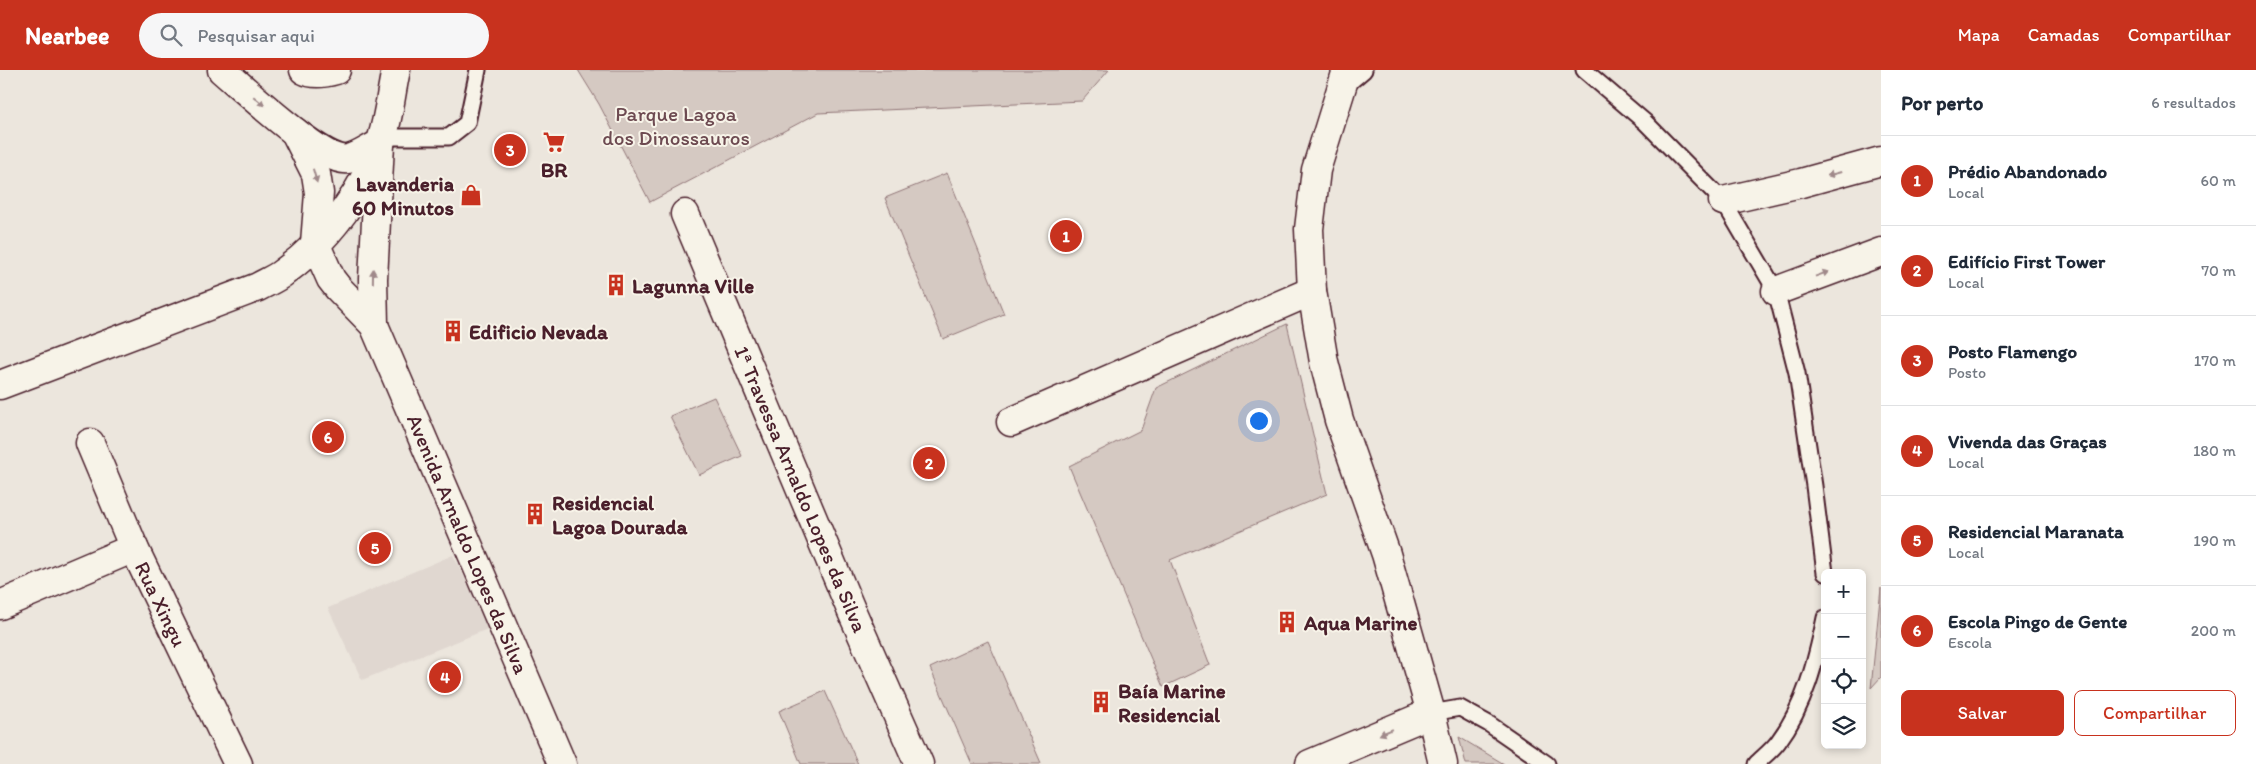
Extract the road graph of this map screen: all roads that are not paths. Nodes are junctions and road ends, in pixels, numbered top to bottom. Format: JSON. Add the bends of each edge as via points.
{"nodes":[{"id":1,"x":222,"y":70,"type":"edge"},
{"id":2,"x":304,"y":70,"type":"edge"},
{"id":3,"x":336,"y":70,"type":"edge"},
{"id":4,"x":396,"y":70,"type":"edge"},
{"id":5,"x":478,"y":70,"type":"edge"},
{"id":6,"x":1364,"y":70,"type":"edge"},
{"id":7,"x":1584,"y":70,"type":"edge"},
{"id":8,"x":1344,"y":80,"type":"edge"},
{"id":9,"x":295,"y":132,"type":"junction"},
{"id":10,"x":381,"y":140,"type":"junction"},
{"id":11,"x":1881,"y":162,"type":"edge"},
{"id":12,"x":1723,"y":201,"type":"junction"},
{"id":13,"x":684,"y":214,"type":"dead end"},
{"id":14,"x":316,"y":244,"type":"junction"},
{"id":15,"x":1881,"y":252,"type":"edge"},
{"id":16,"x":1312,"y":291,"type":"junction"},
{"id":17,"x":1776,"y":291,"type":"junction"},
{"id":18,"x":374,"y":324,"type":"junction"},
{"id":19,"x":0,"y":385,"type":"edge"},
{"id":20,"x":1011,"y":422,"type":"dead end"},
{"id":21,"x":90,"y":443,"type":"dead end"},
{"id":22,"x":134,"y":548,"type":"junction"},
{"id":23,"x":1824,"y":569,"type":"edge"},
{"id":24,"x":0,"y":605,"type":"edge"},
{"id":25,"x":1821,"y":636,"type":"edge"},
{"id":26,"x":1431,"y":714,"type":"junction"},
{"id":27,"x":238,"y":764,"type":"edge"},
{"id":28,"x":562,"y":764,"type":"edge"},
{"id":29,"x":919,"y":764,"type":"edge"},
{"id":30,"x":1310,"y":764,"type":"edge"},
{"id":31,"x":1443,"y":764,"type":"edge"},
{"id":32,"x":1547,"y":764,"type":"edge"},
{"id":33,"x":1756,"y":764,"type":"edge"}],
"edges":[{"from":1,"to":9,"type":"street","one_way":true},
{"from":2,"to":3,"type":"street","via":[[327,73]]},
{"from":4,"to":10,"type":"street"},
{"from":5,"to":10,"type":"lane","via":[[467,123],[449,137]]},
{"from":6,"to":8,"type":"lane"},
{"from":7,"to":12,"type":"lane","via":[[1645,122]]},
{"from":8,"to":16,"type":"street","via":[[1316,170],[1309,229]]},
{"from":9,"to":10,"type":"street","via":[[336,158],[348,159]]},
{"from":9,"to":14,"type":"street","one_way":true,"via":[[316,174],[319,193]]},
{"from":10,"to":14,"type":"street","via":[[362,186]]},
{"from":18,"to":10,"type":"street","one_way":true,"via":[[373,261]]},
{"from":11,"to":12,"type":"street","one_way":true},
{"from":12,"to":17,"type":"lane"},
{"from":13,"to":29,"type":"street","name":"1ª Travessa Arnaldo Lopes da Silva"},
{"from":14,"to":18,"type":"street","via":[[331,279]]},
{"from":14,"to":19,"type":"street","via":[[284,272],[258,287]]},
{"from":17,"to":15,"type":"street","one_way":true},
{"from":16,"to":20,"type":"street"},
{"from":16,"to":26,"type":"street","via":[[1324,362],[1339,420],[1386,554]]},
{"from":17,"to":23,"type":"lane","via":[[1797,374]]},
{"from":18,"to":28,"type":"street","name":"Avenida Arnaldo Lopes da Silva"},
{"from":21,"to":22,"type":"street","name":"Rua Xingu"},
{"from":22,"to":24,"type":"street"},
{"from":22,"to":27,"type":"street","name":"Rua Xingu"},
{"from":25,"to":33,"type":"lane","via":[[1800,705],[1778,743]]},
{"from":26,"to":30,"type":"street","one_way":true},
{"from":26,"to":31,"type":"street"},
{"from":26,"to":32,"type":"lane","via":[[1460,708]]}]}
